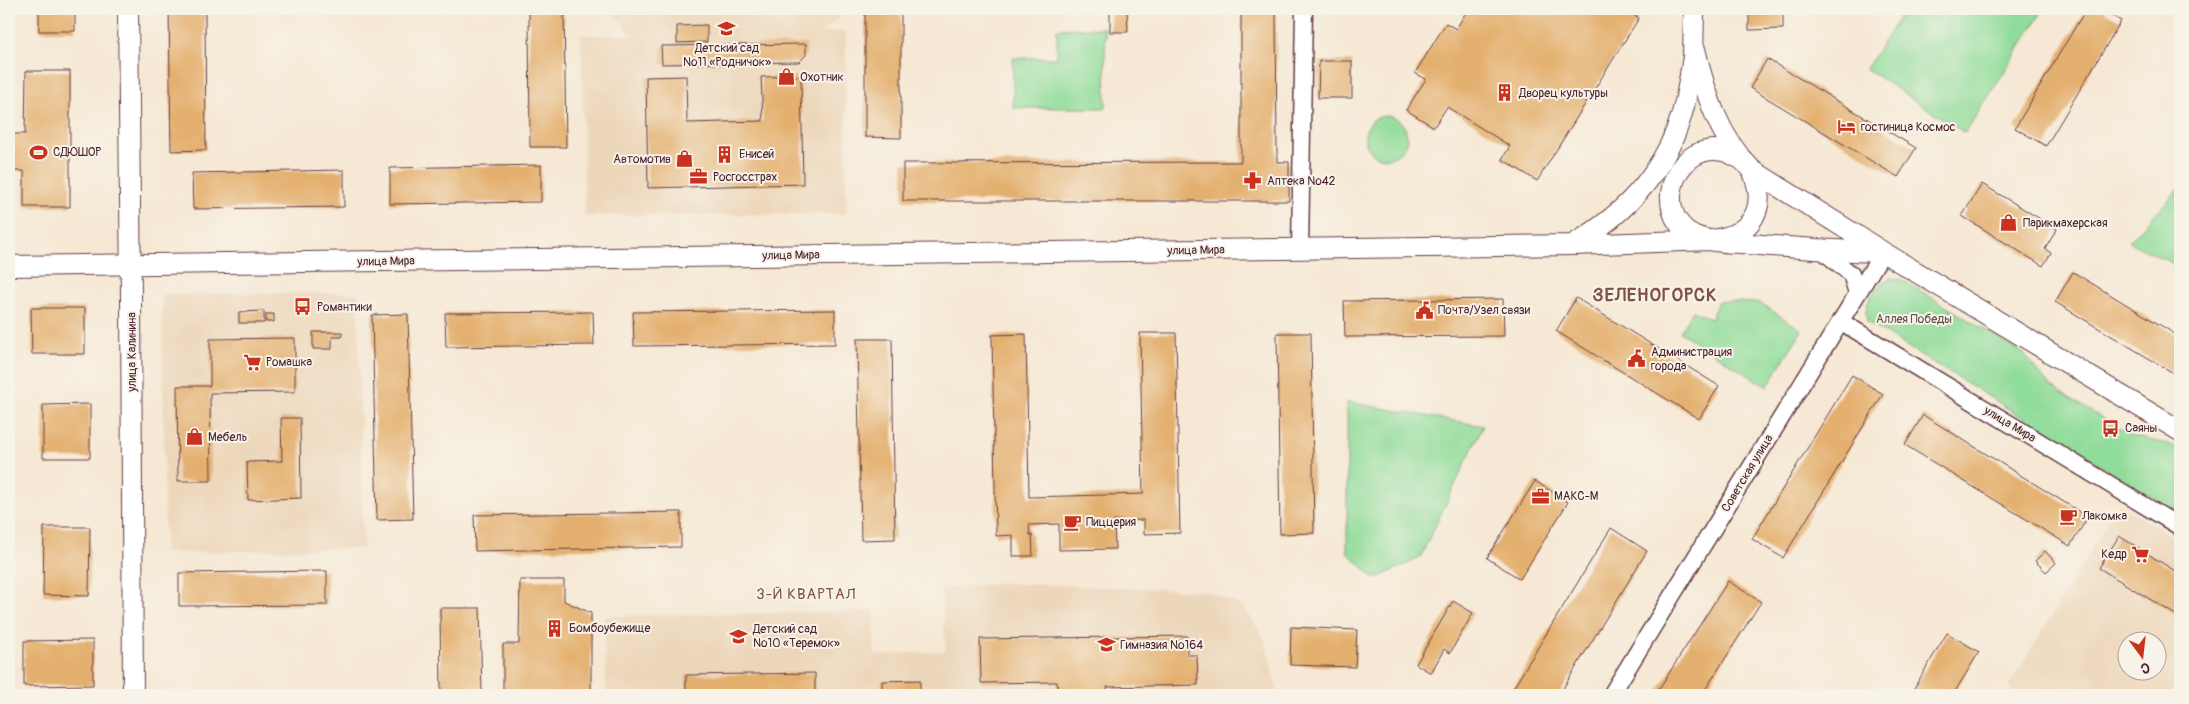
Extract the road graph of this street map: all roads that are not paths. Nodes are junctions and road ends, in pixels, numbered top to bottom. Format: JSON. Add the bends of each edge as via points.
{"nodes":[{"id":1,"x":128,"y":9,"type":"edge"},
{"id":2,"x":1304,"y":9,"type":"edge"},
{"id":3,"x":1694,"y":9,"type":"edge"},
{"id":4,"x":1694,"y":49,"type":"junction"},
{"id":5,"x":1746,"y":165,"type":"junction"},
{"id":6,"x":1676,"y":173,"type":"junction"},
{"id":7,"x":1712,"y":240,"type":"junction"},
{"id":8,"x":1572,"y":245,"type":"junction"},
{"id":9,"x":1300,"y":248,"type":"junction"},
{"id":10,"x":1823,"y":251,"type":"junction"},
{"id":11,"x":1883,"y":252,"type":"junction"},
{"id":12,"x":130,"y":264,"type":"junction"},
{"id":13,"x":9,"y":266,"type":"edge"},
{"id":14,"x":1857,"y":293,"type":"junction"},
{"id":15,"x":1840,"y":321,"type":"junction"},
{"id":16,"x":2180,"y":431,"type":"edge"},
{"id":17,"x":2180,"y":527,"type":"edge"},
{"id":18,"x":133,"y":695,"type":"edge"},
{"id":19,"x":1611,"y":695,"type":"edge"}],
"edges":[{"from":1,"to":12,"type":"street","name":"улица Калинина"},
{"from":2,"to":9,"type":"street"},
{"from":3,"to":4,"type":"street"},
{"from":4,"to":5,"type":"street","via":[[1711,108]]},
{"from":4,"to":6,"type":"street","via":[[1688,109]]},
{"from":4,"to":8,"type":"street","via":[[1684,107],[1660,164],[1622,211]]},
{"from":5,"to":6,"type":"street","via":[[1727,152],[1704,153],[1690,159]]},
{"from":5,"to":7,"type":"street","via":[[1758,184],[1758,209],[1739,233]]},
{"from":5,"to":11,"type":"street"},
{"from":6,"to":7,"type":"street","via":[[1670,192],[1672,207],[1681,225],[1693,234]]},
{"from":6,"to":8,"type":"street","via":[[1624,220],[1594,238]]},
{"from":7,"to":8,"type":"street","name":"улица Мира"},
{"from":7,"to":10,"type":"street"},
{"from":8,"to":9,"type":"street","name":"улица Мира"},
{"from":9,"to":12,"type":"street","name":"улица Мира"},
{"from":10,"to":11,"type":"street"},
{"from":10,"to":14,"type":"street","via":[[1851,274]]},
{"from":11,"to":14,"type":"street","name":"Советская улица"},
{"from":11,"to":16,"type":"street"},
{"from":12,"to":13,"type":"street","name":"улица Мира"},
{"from":12,"to":18,"type":"street","name":"улица Калинина"},
{"from":14,"to":15,"type":"street","name":"Советская улица"},
{"from":15,"to":17,"type":"street","name":"улица Мира"},
{"from":15,"to":19,"type":"street","name":"Советская улица"}]}
